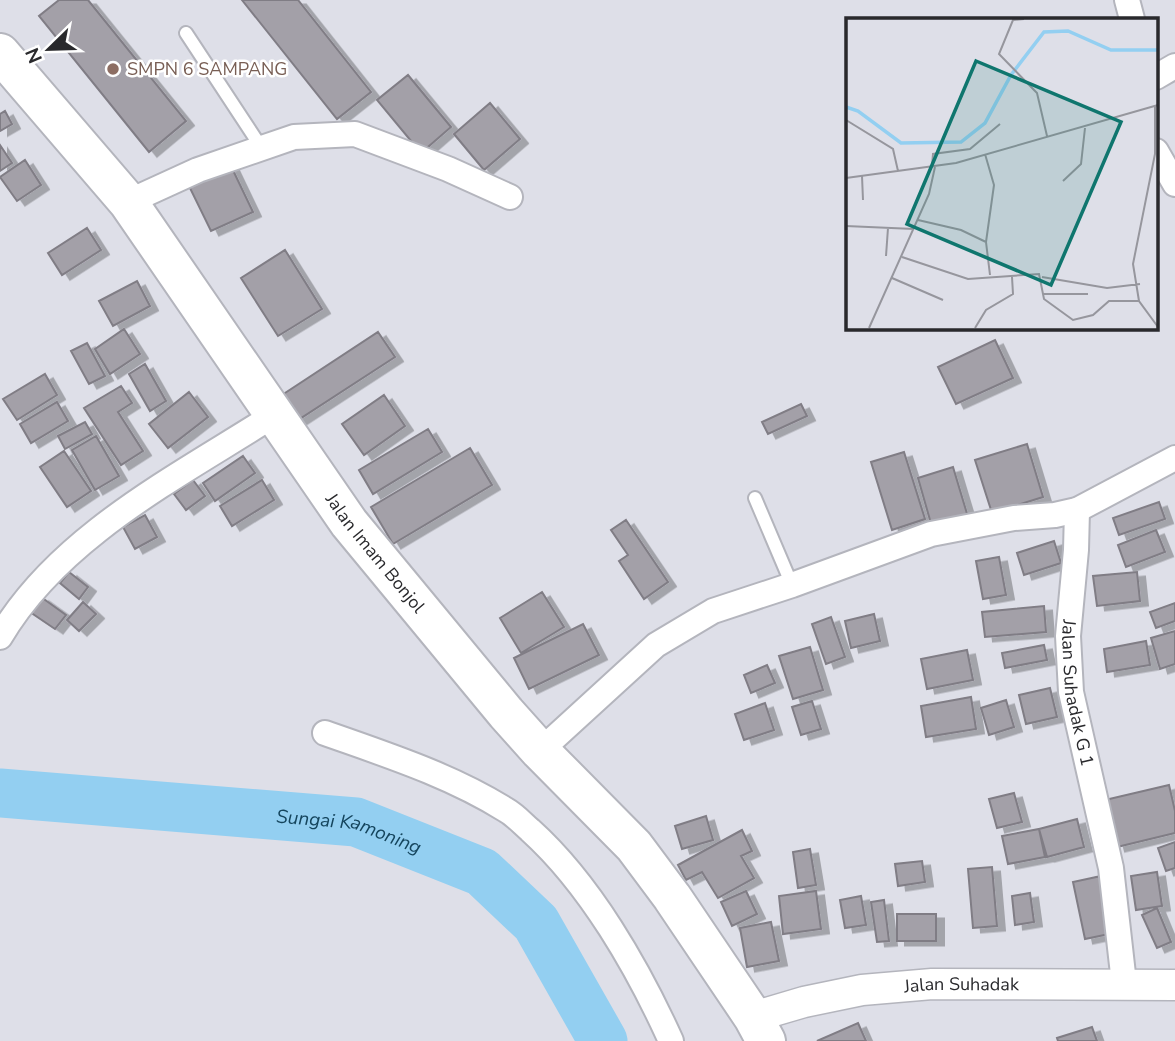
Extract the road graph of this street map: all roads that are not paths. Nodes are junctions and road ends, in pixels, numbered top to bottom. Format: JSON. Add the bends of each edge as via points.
{"nodes":[{"id":1,"x":1127,"y":0,"type":"edge"},
{"id":2,"x":1132,"y":18,"type":"edge"},
{"id":3,"x":186,"y":33,"type":"dead end"},
{"id":4,"x":0,"y":52,"type":"edge"},
{"id":5,"x":1175,"y":66,"type":"edge"},
{"id":6,"x":1158,"y":76,"type":"edge"},
{"id":7,"x":261,"y":147,"type":"junction"},
{"id":8,"x":1158,"y":154,"type":"edge"},
{"id":9,"x":1175,"y":184,"type":"edge"},
{"id":10,"x":510,"y":197,"type":"dead end"},
{"id":11,"x":128,"y":202,"type":"junction"},
{"id":12,"x":274,"y":415,"type":"junction"},
{"id":13,"x":1175,"y":458,"type":"edge"},
{"id":14,"x":755,"y":498,"type":"dead end"},
{"id":15,"x":1077,"y":510,"type":"junction"},
{"id":16,"x":792,"y":585,"type":"junction"},
{"id":17,"x":0,"y":637,"type":"edge"},
{"id":18,"x":326,"y":733,"type":"dead end"},
{"id":19,"x":541,"y":751,"type":"junction"},
{"id":20,"x":1124,"y":983,"type":"junction"},
{"id":21,"x":1175,"y":985,"type":"edge"},
{"id":22,"x":759,"y":1034,"type":"edge"},
{"id":23,"x":671,"y":1041,"type":"edge"}],
"edges":[{"from":1,"to":2,"type":"street"},
{"from":3,"to":7,"type":"lane"},
{"from":4,"to":11,"type":"main road","name":"Jalan Imam Bonjol"},
{"from":5,"to":6,"type":"street"},
{"from":7,"to":10,"type":"street","via":[[294,137],[355,134]]},
{"from":7,"to":11,"type":"street"},
{"from":8,"to":9,"type":"street"},
{"from":11,"to":12,"type":"main road","name":"Jalan Imam Bonjol"},
{"from":12,"to":17,"type":"street","via":[[110,520],[36,586]]},
{"from":12,"to":19,"type":"main road","name":"Jalan Imam Bonjol","via":[[349,523]]},
{"from":13,"to":15,"type":"street"},
{"from":14,"to":16,"type":"lane"},
{"from":15,"to":16,"type":"street","via":[[931,534]]},
{"from":15,"to":20,"type":"street","name":"Jalan Suhadak G 1","via":[[1068,636],[1071,692],[1111,868]]},
{"from":16,"to":19,"type":"street","via":[[713,611],[656,645]]},
{"from":18,"to":23,"type":"street","via":[[440,775],[508,811],[555,852],[614,933]]},
{"from":19,"to":22,"type":"main road","name":"Jalan Imam Bonjol","via":[[634,846]]},
{"from":20,"to":21,"type":"street","name":"Jalan Suhadak"},
{"from":20,"to":22,"type":"street","name":"Jalan Suhadak","via":[[932,984],[863,990],[804,1002]]}]}
